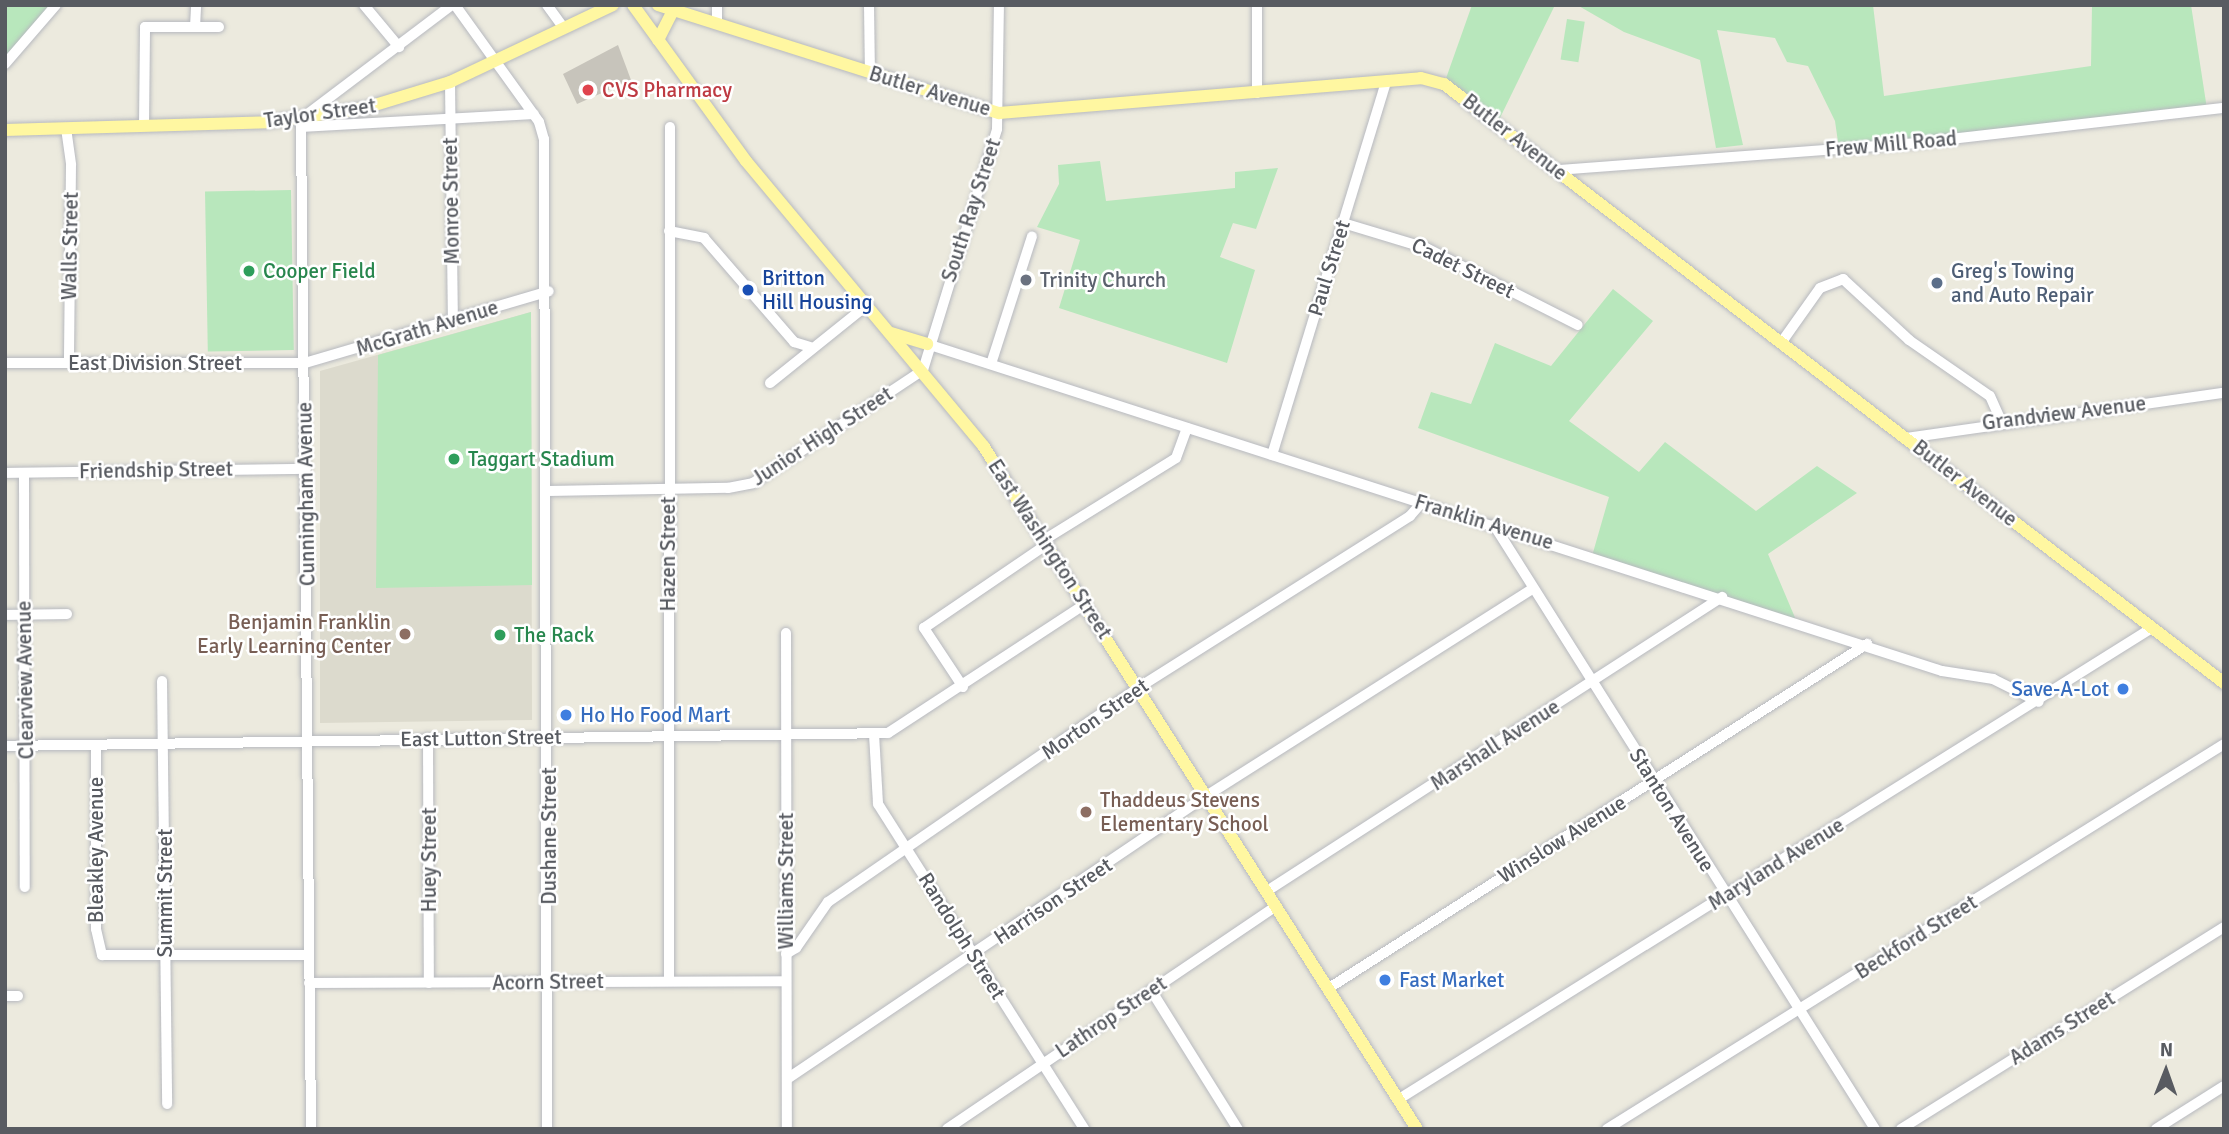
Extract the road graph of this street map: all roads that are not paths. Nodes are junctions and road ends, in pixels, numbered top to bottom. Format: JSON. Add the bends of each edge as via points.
{"nodes":[{"id":1,"x":56,"y":5,"type":"edge"},
{"id":2,"x":195,"y":5,"type":"edge"},
{"id":3,"x":364,"y":5,"type":"edge"},
{"id":4,"x":454,"y":5,"type":"edge"},
{"id":5,"x":547,"y":5,"type":"edge"},
{"id":6,"x":613,"y":5,"type":"edge"},
{"id":7,"x":633,"y":5,"type":"edge"},
{"id":8,"x":658,"y":5,"type":"edge"},
{"id":9,"x":717,"y":5,"type":"edge"},
{"id":10,"x":869,"y":5,"type":"edge"},
{"id":11,"x":999,"y":5,"type":"edge"},
{"id":12,"x":1258,"y":5,"type":"edge"},
{"id":13,"x":674,"y":10,"type":"junction"},
{"id":14,"x":717,"y":24,"type":"junction"},
{"id":15,"x":562,"y":26,"type":"junction"},
{"id":16,"x":195,"y":27,"type":"junction"},
{"id":17,"x":219,"y":27,"type":"dead end"},
{"id":18,"x":658,"y":40,"type":"junction"},
{"id":19,"x":399,"y":47,"type":"junction"},
{"id":20,"x":497,"y":60,"type":"junction"},
{"id":21,"x":5,"y":64,"type":"edge"},
{"id":22,"x":870,"y":73,"type":"junction"},
{"id":23,"x":450,"y":82,"type":"junction"},
{"id":24,"x":1386,"y":82,"type":"junction"},
{"id":25,"x":1257,"y":93,"type":"junction"},
{"id":26,"x":2224,"y":108,"type":"edge"},
{"id":27,"x":999,"y":113,"type":"junction"},
{"id":28,"x":534,"y":114,"type":"junction"},
{"id":29,"x":450,"y":122,"type":"junction"},
{"id":30,"x":301,"y":123,"type":"junction"},
{"id":31,"x":144,"y":126,"type":"junction"},
{"id":32,"x":670,"y":127,"type":"dead end"},
{"id":33,"x":66,"y":128,"type":"junction"},
{"id":34,"x":5,"y":130,"type":"edge"},
{"id":35,"x":1558,"y":170,"type":"junction"},
{"id":36,"x":1343,"y":223,"type":"junction"},
{"id":37,"x":669,"y":231,"type":"junction"},
{"id":38,"x":1032,"y":236,"type":"dead end"},
{"id":39,"x":549,"y":291,"type":"junction"},
{"id":40,"x":867,"y":305,"type":"junction"},
{"id":41,"x":453,"y":320,"type":"junction"},
{"id":42,"x":1578,"y":325,"type":"dead end"},
{"id":43,"x":891,"y":332,"type":"junction"},
{"id":44,"x":1781,"y":343,"type":"junction"},
{"id":45,"x":927,"y":344,"type":"junction"},
{"id":46,"x":810,"y":347,"type":"junction"},
{"id":47,"x":5,"y":363,"type":"edge"},
{"id":48,"x":69,"y":363,"type":"junction"},
{"id":49,"x":305,"y":363,"type":"junction"},
{"id":50,"x":991,"y":364,"type":"junction"},
{"id":51,"x":923,"y":370,"type":"junction"},
{"id":52,"x":769,"y":383,"type":"dead end"},
{"id":53,"x":2224,"y":393,"type":"edge"},
{"id":54,"x":2001,"y":421,"type":"junction"},
{"id":55,"x":1187,"y":428,"type":"junction"},
{"id":56,"x":1906,"y":438,"type":"junction"},
{"id":57,"x":1272,"y":455,"type":"junction"},
{"id":58,"x":306,"y":469,"type":"junction"},
{"id":59,"x":5,"y":473,"type":"edge"},
{"id":60,"x":24,"y":473,"type":"junction"},
{"id":61,"x":668,"y":490,"type":"junction"},
{"id":62,"x":548,"y":491,"type":"junction"},
{"id":63,"x":1422,"y":502,"type":"junction"},
{"id":64,"x":1494,"y":525,"type":"junction"},
{"id":65,"x":1046,"y":542,"type":"junction"},
{"id":66,"x":1532,"y":589,"type":"junction"},
{"id":67,"x":1722,"y":597,"type":"junction"},
{"id":68,"x":1085,"y":604,"type":"junction"},
{"id":69,"x":67,"y":614,"type":"dead end"},
{"id":70,"x":5,"y":615,"type":"edge"},
{"id":71,"x":24,"y":615,"type":"junction"},
{"id":72,"x":2152,"y":628,"type":"junction"},
{"id":73,"x":786,"y":633,"type":"dead end"},
{"id":74,"x":1867,"y":643,"type":"junction"},
{"id":75,"x":162,"y":681,"type":"dead end"},
{"id":76,"x":1592,"y":682,"type":"junction"},
{"id":77,"x":2224,"y":682,"type":"edge"},
{"id":78,"x":964,"y":687,"type":"junction"},
{"id":79,"x":1138,"y":688,"type":"junction"},
{"id":80,"x":2039,"y":702,"type":"junction"},
{"id":81,"x":874,"y":734,"type":"junction"},
{"id":82,"x":785,"y":735,"type":"junction"},
{"id":83,"x":669,"y":736,"type":"junction"},
{"id":84,"x":549,"y":737,"type":"junction"},
{"id":85,"x":428,"y":738,"type":"junction"},
{"id":86,"x":308,"y":740,"type":"junction"},
{"id":87,"x":163,"y":743,"type":"junction"},
{"id":88,"x":2224,"y":744,"type":"edge"},
{"id":89,"x":96,"y":745,"type":"junction"},
{"id":90,"x":5,"y":746,"type":"edge"},
{"id":91,"x":26,"y":746,"type":"junction"},
{"id":92,"x":1654,"y":780,"type":"junction"},
{"id":93,"x":1206,"y":796,"type":"junction"},
{"id":94,"x":906,"y":848,"type":"junction"},
{"id":95,"x":25,"y":887,"type":"dead end"},
{"id":96,"x":1266,"y":891,"type":"junction"},
{"id":97,"x":1726,"y":895,"type":"junction"},
{"id":98,"x":1276,"y":906,"type":"junction"},
{"id":99,"x":2224,"y":927,"type":"edge"},
{"id":100,"x":786,"y":954,"type":"junction"},
{"id":101,"x":974,"y":954,"type":"junction"},
{"id":102,"x":166,"y":955,"type":"junction"},
{"id":103,"x":309,"y":955,"type":"junction"},
{"id":104,"x":668,"y":981,"type":"junction"},
{"id":105,"x":786,"y":981,"type":"junction"},
{"id":106,"x":548,"y":982,"type":"junction"},
{"id":107,"x":429,"y":983,"type":"junction"},
{"id":108,"x":309,"y":984,"type":"junction"},
{"id":109,"x":1329,"y":988,"type":"junction"},
{"id":110,"x":1151,"y":990,"type":"junction"},
{"id":111,"x":5,"y":996,"type":"edge"},
{"id":112,"x":18,"y":996,"type":"dead end"},
{"id":113,"x":1799,"y":1011,"type":"junction"},
{"id":114,"x":1043,"y":1063,"type":"junction"},
{"id":115,"x":787,"y":1079,"type":"junction"},
{"id":116,"x":2224,"y":1086,"type":"edge"},
{"id":117,"x":1399,"y":1099,"type":"junction"},
{"id":118,"x":167,"y":1104,"type":"dead end"},
{"id":119,"x":310,"y":1129,"type":"edge"},
{"id":120,"x":547,"y":1129,"type":"edge"},
{"id":121,"x":787,"y":1129,"type":"edge"},
{"id":122,"x":947,"y":1129,"type":"edge"},
{"id":123,"x":1084,"y":1129,"type":"edge"},
{"id":124,"x":1238,"y":1129,"type":"edge"},
{"id":125,"x":1417,"y":1129,"type":"edge"},
{"id":126,"x":1608,"y":1129,"type":"edge"},
{"id":127,"x":1875,"y":1129,"type":"edge"},
{"id":128,"x":1901,"y":1129,"type":"edge"},
{"id":129,"x":2156,"y":1129,"type":"edge"}],
"edges":[{"from":1,"to":21,"type":"street"},
{"from":2,"to":16,"type":"street"},
{"from":3,"to":19,"type":"street"},
{"from":4,"to":19,"type":"street"},
{"from":4,"to":20,"type":"street","name":"Dushane Street"},
{"from":5,"to":15,"type":"street"},
{"from":6,"to":15,"type":"main road","name":"Taylor Street"},
{"from":7,"to":18,"type":"main road","name":"East Washington Street"},
{"from":8,"to":13,"type":"main road","name":"Butler Avenue"},
{"from":9,"to":14,"type":"street"},
{"from":10,"to":22,"type":"street"},
{"from":11,"to":27,"type":"street","name":"South Ray Street"},
{"from":12,"to":25,"type":"street"},
{"from":13,"to":14,"type":"main road","name":"Butler Avenue"},
{"from":13,"to":18,"type":"main road"},
{"from":14,"to":22,"type":"main road","name":"Butler Avenue"},
{"from":15,"to":20,"type":"main road","name":"Taylor Street"},
{"from":16,"to":17,"type":"street"},
{"from":16,"to":31,"type":"street","via":[[145,27]]},
{"from":18,"to":40,"type":"main road","name":"East Washington Street","via":[[746,161]]},
{"from":19,"to":30,"type":"street"},
{"from":20,"to":23,"type":"main road","name":"Taylor Street"},
{"from":20,"to":28,"type":"street","name":"Dushane Street"},
{"from":22,"to":27,"type":"main road","name":"Butler Avenue"},
{"from":23,"to":29,"type":"street","name":"Monroe Street"},
{"from":23,"to":30,"type":"main road","name":"Taylor Street"},
{"from":24,"to":25,"type":"main road","name":"Butler Avenue"},
{"from":24,"to":35,"type":"main road","name":"Butler Avenue","via":[[1421,78],[1444,84]]},
{"from":24,"to":36,"type":"street","name":"Paul Street"},
{"from":25,"to":27,"type":"main road","name":"Butler Avenue"},
{"from":26,"to":35,"type":"street","name":"Frew Mill Road","via":[[1916,143]]},
{"from":27,"to":45,"type":"street","name":"South Ray Street"},
{"from":28,"to":29,"type":"street","name":"Taylor Street"},
{"from":28,"to":39,"type":"street","name":"Dushane Street","via":[[544,138]]},
{"from":29,"to":30,"type":"street","name":"Taylor Street"},
{"from":29,"to":41,"type":"street","name":"Monroe Street"},
{"from":30,"to":31,"type":"main road","name":"Taylor Street"},
{"from":30,"to":49,"type":"street","name":"Cunningham Avenue"},
{"from":31,"to":33,"type":"main road","name":"Taylor Street"},
{"from":32,"to":37,"type":"street","name":"Hazen Street"},
{"from":33,"to":34,"type":"main road","name":"Taylor Street"},
{"from":33,"to":48,"type":"street","name":"Walls Street","via":[[71,165]]},
{"from":35,"to":44,"type":"main road","name":"Butler Avenue"},
{"from":36,"to":42,"type":"street","name":"Cadet Street","via":[[1426,248]]},
{"from":36,"to":57,"type":"street","name":"Paul Street"},
{"from":37,"to":46,"type":"street","via":[[704,238],[794,342]]},
{"from":37,"to":61,"type":"street","name":"Hazen Street"},
{"from":38,"to":50,"type":"street"},
{"from":39,"to":41,"type":"street","name":"McGrath Avenue"},
{"from":39,"to":62,"type":"street","name":"Dushane Street"},
{"from":40,"to":43,"type":"main road","name":"East Washington Street"},
{"from":40,"to":46,"type":"street"},
{"from":41,"to":49,"type":"street","name":"McGrath Avenue"},
{"from":43,"to":45,"type":"main road"},
{"from":43,"to":51,"type":"main road","name":"East Washington Street"},
{"from":44,"to":54,"type":"street","via":[[1820,288],[1843,279],[1909,340],[1990,396]]},
{"from":44,"to":56,"type":"main road","name":"Butler Avenue"},
{"from":45,"to":50,"type":"street","name":"Franklin Avenue"},
{"from":45,"to":51,"type":"street","name":"South Ray Street"},
{"from":46,"to":52,"type":"street"},
{"from":47,"to":48,"type":"street","name":"East Division Street"},
{"from":48,"to":49,"type":"street","name":"East Division Street"},
{"from":49,"to":58,"type":"street","name":"Cunningham Avenue"},
{"from":50,"to":55,"type":"street","name":"Franklin Avenue"},
{"from":51,"to":61,"type":"street","name":"Junior High Street","via":[[752,483]]},
{"from":51,"to":65,"type":"main road","name":"East Washington Street","via":[[984,447]]},
{"from":53,"to":54,"type":"street","name":"Grandview Avenue"},
{"from":54,"to":56,"type":"street","name":"Grandview Avenue"},
{"from":55,"to":57,"type":"street","name":"Franklin Avenue"},
{"from":55,"to":65,"type":"street","via":[[1176,458]]},
{"from":56,"to":72,"type":"main road","name":"Butler Avenue"},
{"from":57,"to":63,"type":"street","name":"Franklin Avenue"},
{"from":58,"to":60,"type":"street","name":"Friendship Street"},
{"from":58,"to":86,"type":"street","name":"Cunningham Avenue"},
{"from":59,"to":60,"type":"street","name":"Friendship Street"},
{"from":60,"to":71,"type":"street","name":"Clearview Avenue"},
{"from":61,"to":62,"type":"street","name":"Junior High Street"},
{"from":61,"to":83,"type":"street","name":"Hazen Street"},
{"from":62,"to":84,"type":"street","name":"Dushane Street"},
{"from":63,"to":64,"type":"street","name":"Franklin Avenue"},
{"from":63,"to":79,"type":"street","name":"Morton Street","via":[[1410,516]]},
{"from":64,"to":66,"type":"street","name":"Stanton Avenue"},
{"from":64,"to":67,"type":"street","name":"Franklin Avenue"},
{"from":65,"to":68,"type":"main road","name":"East Washington Street"},
{"from":65,"to":78,"type":"street","via":[[924,628]]},
{"from":66,"to":76,"type":"street","name":"Stanton Avenue"},
{"from":66,"to":93,"type":"street","name":"Harrison Street"},
{"from":67,"to":74,"type":"street","name":"Franklin Avenue"},
{"from":67,"to":76,"type":"street","name":"Marshall Avenue"},
{"from":68,"to":78,"type":"street","name":"East Lutton Street"},
{"from":68,"to":79,"type":"main road","name":"East Washington Street"},
{"from":69,"to":71,"type":"street"},
{"from":70,"to":71,"type":"street"},
{"from":71,"to":91,"type":"street","name":"Clearview Avenue"},
{"from":72,"to":77,"type":"main road","name":"Butler Avenue"},
{"from":72,"to":80,"type":"street","name":"Maryland Avenue"},
{"from":73,"to":82,"type":"street","name":"Williams Street"},
{"from":74,"to":80,"type":"street","name":"Franklin Avenue","via":[[1942,671],[1993,679]]},
{"from":74,"to":92,"type":"street","name":"Winslow Avenue"},
{"from":75,"to":87,"type":"street","name":"Summit Street"},
{"from":76,"to":92,"type":"street","name":"Stanton Avenue"},
{"from":76,"to":96,"type":"street","name":"Marshall Avenue"},
{"from":78,"to":81,"type":"street","name":"East Lutton Street","via":[[899,729]]},
{"from":79,"to":93,"type":"main road","name":"East Washington Street"},
{"from":79,"to":94,"type":"street","name":"Morton Street"},
{"from":80,"to":97,"type":"street","name":"Maryland Avenue"},
{"from":81,"to":82,"type":"street","name":"East Lutton Street"},
{"from":81,"to":94,"type":"street","name":"Randolph Street","via":[[878,804]]},
{"from":82,"to":83,"type":"street","name":"East Lutton Street"},
{"from":82,"to":100,"type":"street","name":"Williams Street"},
{"from":83,"to":84,"type":"street","name":"East Lutton Street"},
{"from":83,"to":104,"type":"street","name":"Hazen Street"},
{"from":84,"to":85,"type":"street","name":"East Lutton Street"},
{"from":84,"to":106,"type":"street","name":"Dushane Street"},
{"from":85,"to":86,"type":"street","name":"East Lutton Street"},
{"from":85,"to":107,"type":"street","name":"Huey Street"},
{"from":86,"to":87,"type":"street","name":"East Lutton Street"},
{"from":86,"to":103,"type":"street","name":"Cunningham Avenue"},
{"from":87,"to":89,"type":"street","name":"East Lutton Street"},
{"from":87,"to":102,"type":"street","name":"Summit Street"},
{"from":88,"to":113,"type":"street","name":"Beckford Street"},
{"from":89,"to":91,"type":"street","name":"East Lutton Street"},
{"from":89,"to":102,"type":"street","name":"Bleakley Avenue","via":[[96,929],[102,955]]},
{"from":90,"to":91,"type":"street","name":"East Lutton Street"},
{"from":91,"to":95,"type":"street","name":"Clearview Avenue"},
{"from":92,"to":97,"type":"street","name":"Stanton Avenue"},
{"from":92,"to":109,"type":"street","name":"Winslow Avenue"},
{"from":93,"to":96,"type":"main road","name":"East Washington Street"},
{"from":93,"to":101,"type":"street","name":"Harrison Street"},
{"from":94,"to":100,"type":"street","name":"Morton Street","via":[[828,902],[796,948]]},
{"from":94,"to":101,"type":"street","name":"Randolph Street"},
{"from":96,"to":98,"type":"main road","name":"East Washington Street"},
{"from":97,"to":113,"type":"street","name":"Stanton Avenue"},
{"from":97,"to":117,"type":"street","name":"Maryland Avenue"},
{"from":98,"to":109,"type":"main road","name":"East Washington Street"},
{"from":98,"to":110,"type":"street","name":"Lathrop Street"},
{"from":99,"to":128,"type":"street","name":"Adams Street"},
{"from":100,"to":105,"type":"street","name":"Williams Street"},
{"from":101,"to":114,"type":"street","name":"Randolph Street"},
{"from":101,"to":115,"type":"street","name":"Harrison Street"},
{"from":102,"to":103,"type":"street"},
{"from":102,"to":118,"type":"street","name":"Summit Street"},
{"from":103,"to":108,"type":"street","name":"Cunningham Avenue"},
{"from":104,"to":105,"type":"street","name":"Acorn Street"},
{"from":104,"to":106,"type":"street","name":"Acorn Street"},
{"from":105,"to":115,"type":"street","name":"Williams Street"},
{"from":106,"to":107,"type":"street","name":"Acorn Street"},
{"from":106,"to":120,"type":"street","name":"Dushane Street"},
{"from":107,"to":108,"type":"street","name":"Acorn Street"},
{"from":108,"to":119,"type":"street","name":"Cunningham Avenue"},
{"from":109,"to":117,"type":"main road","name":"East Washington Street"},
{"from":110,"to":114,"type":"street","name":"Lathrop Street"},
{"from":110,"to":124,"type":"street"},
{"from":111,"to":112,"type":"street"},
{"from":113,"to":126,"type":"street","name":"Beckford Street"},
{"from":113,"to":127,"type":"street","name":"Stanton Avenue"},
{"from":114,"to":122,"type":"street","name":"Lathrop Street"},
{"from":114,"to":123,"type":"street","name":"Randolph Street"},
{"from":115,"to":121,"type":"street","name":"Williams Street"},
{"from":116,"to":129,"type":"street"},
{"from":117,"to":125,"type":"main road","name":"East Washington Street"}]}
